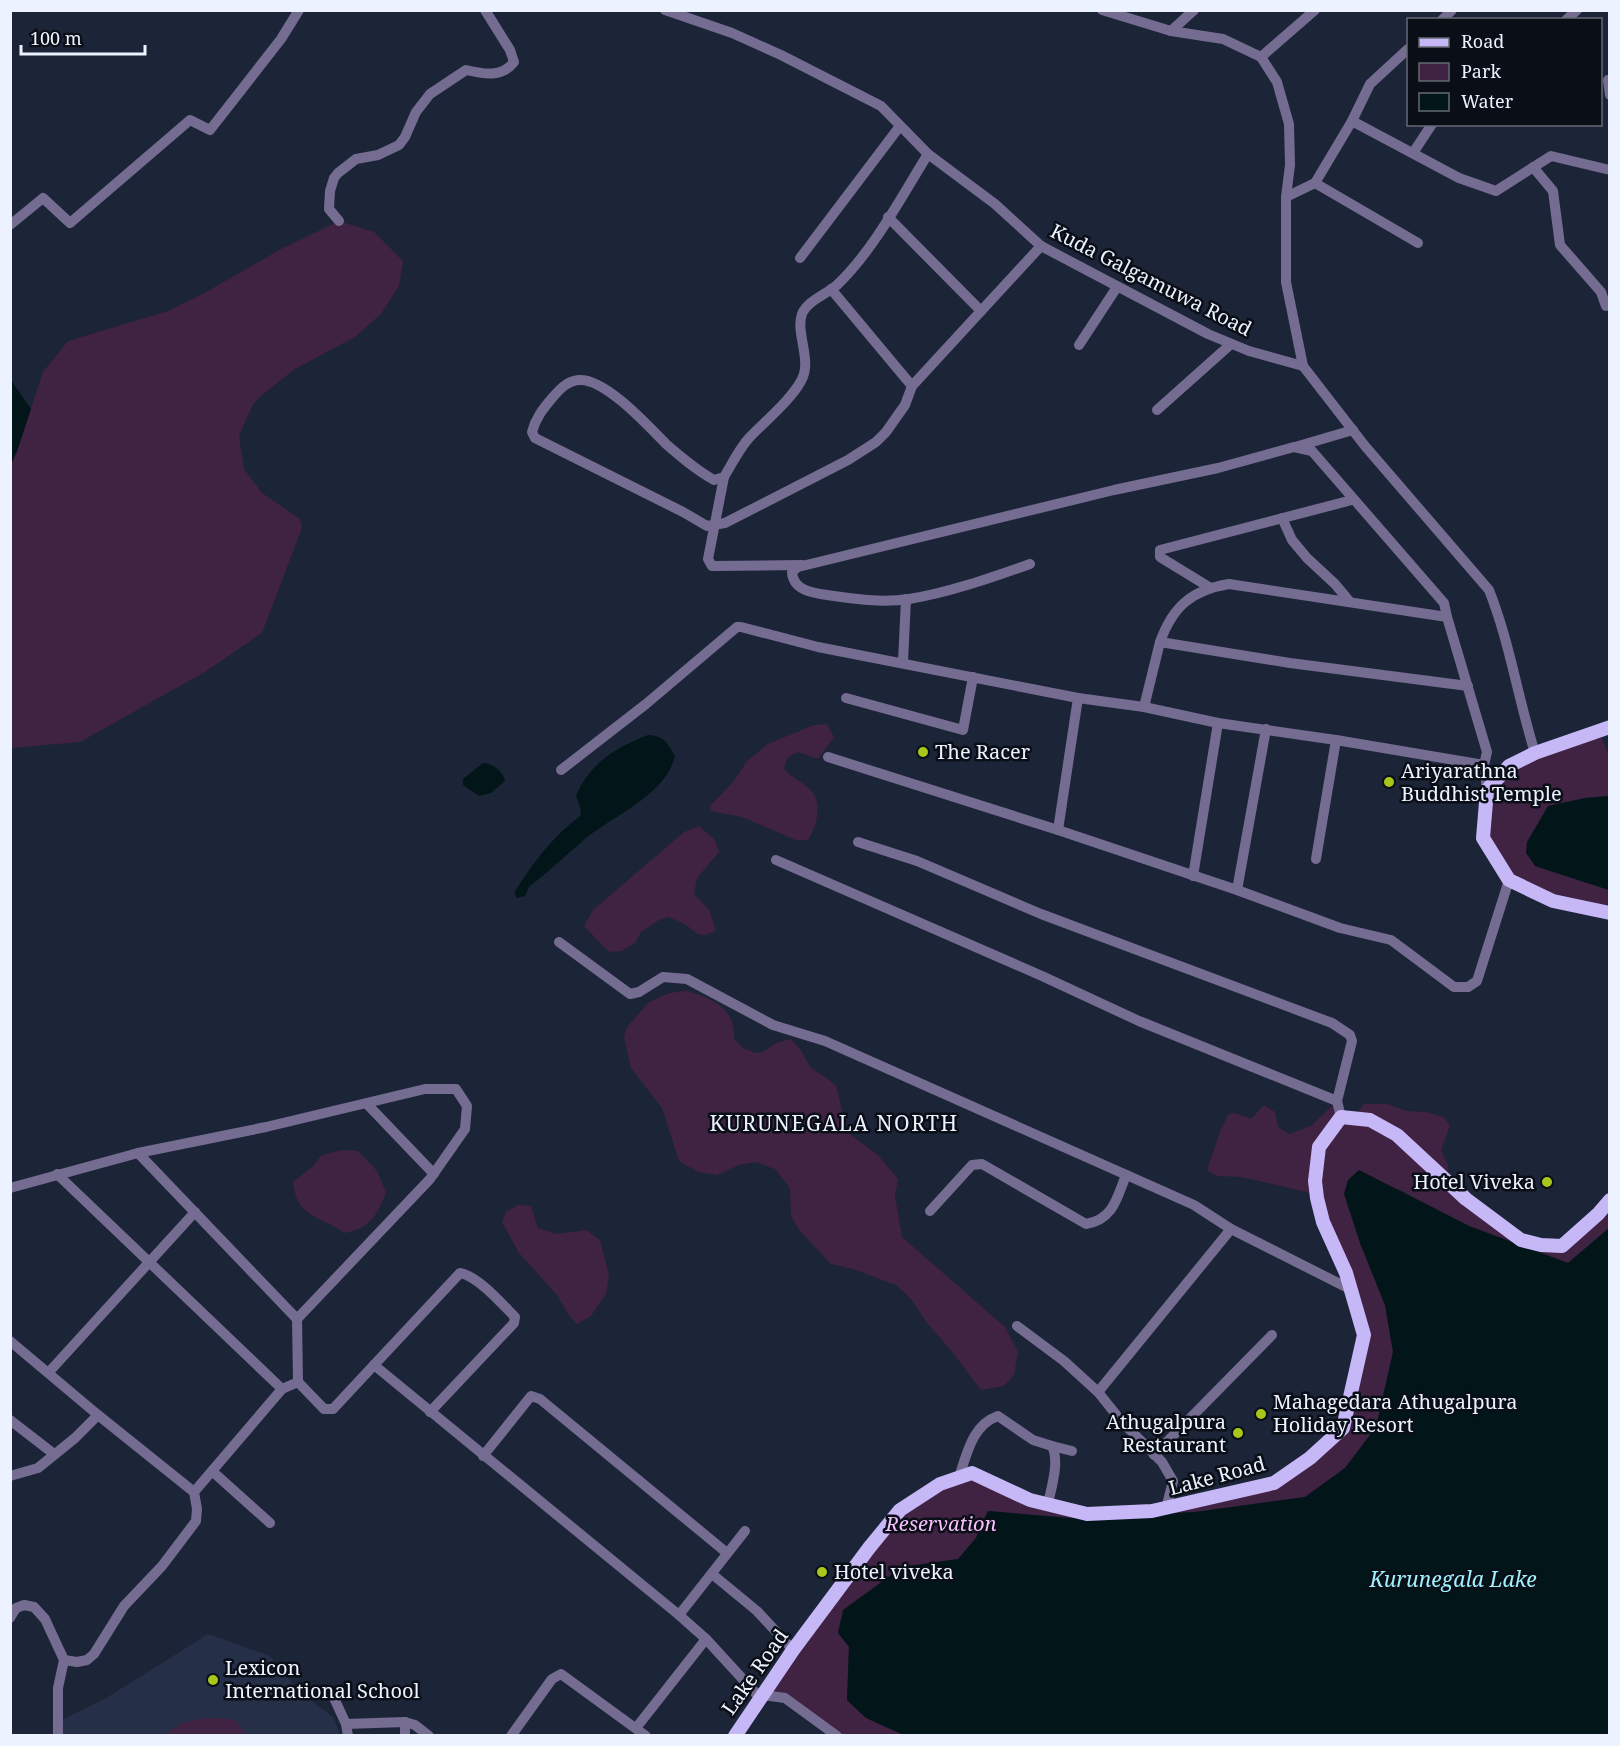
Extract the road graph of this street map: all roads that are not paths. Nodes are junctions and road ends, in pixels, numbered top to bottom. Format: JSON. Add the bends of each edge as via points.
{"nodes":[{"id":1,"x":299,"y":10,"type":"edge"},
{"id":2,"x":485,"y":10,"type":"edge"},
{"id":3,"x":665,"y":10,"type":"edge"},
{"id":4,"x":1101,"y":10,"type":"edge"},
{"id":5,"x":1194,"y":10,"type":"edge"},
{"id":6,"x":1315,"y":10,"type":"edge"},
{"id":7,"x":1171,"y":31,"type":"junction"},
{"id":8,"x":1407,"y":51,"type":"edge"},
{"id":9,"x":1261,"y":57,"type":"junction"},
{"id":10,"x":1608,"y":80,"type":"dead end"},
{"id":11,"x":1610,"y":95,"type":"edge"},
{"id":12,"x":1352,"y":121,"type":"junction"},
{"id":13,"x":900,"y":126,"type":"junction"},
{"id":14,"x":1431,"y":126,"type":"edge"},
{"id":15,"x":1413,"y":153,"type":"junction"},
{"id":16,"x":928,"y":154,"type":"junction"},
{"id":17,"x":1533,"y":167,"type":"junction"},
{"id":18,"x":1610,"y":170,"type":"edge"},
{"id":19,"x":1315,"y":183,"type":"junction"},
{"id":20,"x":1286,"y":197,"type":"junction"},
{"id":21,"x":888,"y":217,"type":"junction"},
{"id":22,"x":339,"y":221,"type":"dead end"},
{"id":23,"x":10,"y":225,"type":"edge"},
{"id":24,"x":1418,"y":243,"type":"dead end"},
{"id":25,"x":1041,"y":246,"type":"junction"},
{"id":26,"x":800,"y":258,"type":"dead end"},
{"id":27,"x":1117,"y":286,"type":"junction"},
{"id":28,"x":831,"y":289,"type":"junction"},
{"id":29,"x":1606,"y":306,"type":"dead end"},
{"id":30,"x":981,"y":311,"type":"junction"},
{"id":31,"x":1231,"y":344,"type":"junction"},
{"id":32,"x":1079,"y":345,"type":"dead end"},
{"id":33,"x":1303,"y":366,"type":"junction"},
{"id":34,"x":912,"y":386,"type":"junction"},
{"id":35,"x":1156,"y":410,"type":"dead end"},
{"id":36,"x":1353,"y":430,"type":"junction"},
{"id":37,"x":1286,"y":449,"type":"junction"},
{"id":38,"x":724,"y":477,"type":"junction"},
{"id":39,"x":1352,"y":500,"type":"junction"},
{"id":40,"x":1282,"y":518,"type":"junction"},
{"id":41,"x":715,"y":526,"type":"junction"},
{"id":42,"x":807,"y":564,"type":"junction"},
{"id":43,"x":1030,"y":564,"type":"dead end"},
{"id":44,"x":1209,"y":587,"type":"junction"},
{"id":45,"x":906,"y":599,"type":"junction"},
{"id":46,"x":1350,"y":602,"type":"junction"},
{"id":47,"x":1447,"y":617,"type":"junction"},
{"id":48,"x":1160,"y":642,"type":"junction"},
{"id":49,"x":903,"y":662,"type":"junction"},
{"id":50,"x":973,"y":677,"type":"junction"},
{"id":51,"x":1468,"y":686,"type":"junction"},
{"id":52,"x":846,"y":698,"type":"dead end"},
{"id":53,"x":1078,"y":698,"type":"junction"},
{"id":54,"x":1144,"y":707,"type":"junction"},
{"id":55,"x":1218,"y":723,"type":"junction"},
{"id":56,"x":1610,"y":727,"type":"edge"},
{"id":57,"x":1266,"y":729,"type":"junction"},
{"id":58,"x":1336,"y":740,"type":"junction"},
{"id":59,"x":1535,"y":753,"type":"junction"},
{"id":60,"x":828,"y":757,"type":"dead end"},
{"id":61,"x":1484,"y":765,"type":"junction"},
{"id":62,"x":561,"y":770,"type":"dead end"},
{"id":63,"x":1487,"y":789,"type":"junction"},
{"id":64,"x":1058,"y":830,"type":"junction"},
{"id":65,"x":858,"y":842,"type":"dead end"},
{"id":66,"x":1316,"y":859,"type":"dead end"},
{"id":67,"x":776,"y":860,"type":"dead end"},
{"id":68,"x":1193,"y":876,"type":"junction"},
{"id":69,"x":1509,"y":880,"type":"junction"},
{"id":70,"x":1236,"y":890,"type":"junction"},
{"id":71,"x":1610,"y":913,"type":"edge"},
{"id":72,"x":558,"y":942,"type":"dead end"},
{"id":73,"x":1337,"y":1101,"type":"junction"},
{"id":74,"x":367,"y":1104,"type":"junction"},
{"id":75,"x":1341,"y":1117,"type":"junction"},
{"id":76,"x":138,"y":1153,"type":"junction"},
{"id":77,"x":57,"y":1174,"type":"junction"},
{"id":78,"x":434,"y":1174,"type":"junction"},
{"id":79,"x":1126,"y":1175,"type":"junction"},
{"id":80,"x":10,"y":1188,"type":"edge"},
{"id":81,"x":1610,"y":1200,"type":"edge"},
{"id":82,"x":930,"y":1211,"type":"dead end"},
{"id":83,"x":195,"y":1212,"type":"junction"},
{"id":84,"x":1231,"y":1229,"type":"junction"},
{"id":85,"x":150,"y":1262,"type":"junction"},
{"id":86,"x":1352,"y":1290,"type":"junction"},
{"id":87,"x":297,"y":1319,"type":"junction"},
{"id":88,"x":1017,"y":1326,"type":"dead end"},
{"id":89,"x":1272,"y":1335,"type":"dead end"},
{"id":90,"x":10,"y":1341,"type":"edge"},
{"id":91,"x":374,"y":1365,"type":"junction"},
{"id":92,"x":49,"y":1372,"type":"junction"},
{"id":93,"x":298,"y":1382,"type":"junction"},
{"id":94,"x":282,"y":1389,"type":"junction"},
{"id":95,"x":1098,"y":1392,"type":"junction"},
{"id":96,"x":430,"y":1412,"type":"junction"},
{"id":97,"x":98,"y":1415,"type":"junction"},
{"id":98,"x":10,"y":1420,"type":"edge"},
{"id":99,"x":1052,"y":1446,"type":"junction"},
{"id":100,"x":1072,"y":1451,"type":"dead end"},
{"id":101,"x":54,"y":1454,"type":"junction"},
{"id":102,"x":1154,"y":1455,"type":"junction"},
{"id":103,"x":483,"y":1456,"type":"junction"},
{"id":104,"x":212,"y":1471,"type":"junction"},
{"id":105,"x":10,"y":1476,"type":"edge"},
{"id":106,"x":959,"y":1477,"type":"junction"},
{"id":107,"x":194,"y":1492,"type":"junction"},
{"id":108,"x":1048,"y":1504,"type":"junction"},
{"id":109,"x":1166,"y":1509,"type":"junction"},
{"id":110,"x":270,"y":1522,"type":"dead end"},
{"id":111,"x":745,"y":1531,"type":"dead end"},
{"id":112,"x":727,"y":1553,"type":"junction"},
{"id":113,"x":712,"y":1574,"type":"junction"},
{"id":114,"x":679,"y":1614,"type":"junction"},
{"id":115,"x":10,"y":1618,"type":"edge"},
{"id":116,"x":706,"y":1639,"type":"junction"},
{"id":117,"x":793,"y":1650,"type":"junction"},
{"id":118,"x":64,"y":1660,"type":"junction"},
{"id":119,"x":762,"y":1697,"type":"junction"},
{"id":120,"x":334,"y":1698,"type":"dead end"},
{"id":121,"x":405,"y":1722,"type":"junction"},
{"id":122,"x":636,"y":1728,"type":"junction"},
{"id":123,"x":347,"y":1730,"type":"edge"},
{"id":124,"x":58,"y":1736,"type":"edge"},
{"id":125,"x":405,"y":1736,"type":"edge"},
{"id":126,"x":429,"y":1736,"type":"edge"},
{"id":127,"x":511,"y":1736,"type":"edge"},
{"id":128,"x":646,"y":1736,"type":"edge"},
{"id":129,"x":735,"y":1736,"type":"edge"},
{"id":130,"x":837,"y":1736,"type":"edge"}],
"edges":[{"from":1,"to":23,"type":"street","via":[[210,130],[190,120],[70,223],[43,198]]},
{"from":2,"to":22,"type":"street","via":[[510,50],[513,62],[509,68],[491,75],[466,70],[430,94],[399,144],[378,155],[356,159],[338,173],[330,191],[329,209]]},
{"from":3,"to":13,"type":"street","name":"Kuda Galgamuwa Road","via":[[781,55],[881,106]]},
{"from":4,"to":7,"type":"street"},
{"from":5,"to":7,"type":"street"},
{"from":6,"to":9,"type":"street"},
{"from":7,"to":9,"type":"street","via":[[1223,39]]},
{"from":8,"to":12,"type":"street","via":[[1370,84]]},
{"from":9,"to":20,"type":"street","via":[[1277,82],[1289,124]]},
{"from":10,"to":11,"type":"street"},
{"from":12,"to":15,"type":"street"},
{"from":12,"to":19,"type":"street"},
{"from":13,"to":16,"type":"street","name":"Kuda Galgamuwa Road"},
{"from":13,"to":26,"type":"street"},
{"from":14,"to":15,"type":"street"},
{"from":15,"to":17,"type":"street","via":[[1459,178],[1496,191]]},
{"from":16,"to":21,"type":"street"},
{"from":16,"to":25,"type":"street","name":"Kuda Galgamuwa Road","via":[[995,204]]},
{"from":17,"to":18,"type":"street","via":[[1551,156]]},
{"from":17,"to":29,"type":"street","via":[[1553,191],[1560,245],[1601,292]]},
{"from":19,"to":20,"type":"street"},
{"from":19,"to":24,"type":"street"},
{"from":20,"to":33,"type":"street","via":[[1286,282]]},
{"from":21,"to":28,"type":"street","via":[[863,256]]},
{"from":21,"to":30,"type":"street"},
{"from":25,"to":27,"type":"street","name":"Kuda Galgamuwa Road"},
{"from":25,"to":30,"type":"street"},
{"from":27,"to":31,"type":"street","name":"Kuda Galgamuwa Road"},
{"from":27,"to":32,"type":"street"},
{"from":28,"to":34,"type":"street"},
{"from":28,"to":38,"type":"street","via":[[803,313],[802,381],[746,441]]},
{"from":30,"to":34,"type":"street"},
{"from":31,"to":33,"type":"street","name":"Kuda Galgamuwa Road"},
{"from":31,"to":35,"type":"street"},
{"from":33,"to":36,"type":"street"},
{"from":34,"to":41,"type":"street","via":[[905,405],[876,442],[748,513]]},
{"from":36,"to":37,"type":"street"},
{"from":36,"to":59,"type":"street","via":[[1489,590],[1500,617]]},
{"from":37,"to":39,"type":"street","via":[[1312,452]]},
{"from":37,"to":42,"type":"street"},
{"from":38,"to":41,"type":"street"},
{"from":38,"to":41,"type":"street","via":[[714,480],[701,473],[623,401],[592,382],[579,380],[563,385],[537,416],[532,432],[535,438],[707,526]]},
{"from":39,"to":40,"type":"street"},
{"from":39,"to":47,"type":"street","via":[[1444,603]]},
{"from":40,"to":44,"type":"street","via":[[1160,550],[1160,557]]},
{"from":40,"to":46,"type":"street","via":[[1292,540]]},
{"from":41,"to":42,"type":"street","via":[[708,559],[712,566]]},
{"from":42,"to":45,"type":"street","via":[[792,572],[792,579],[812,593],[859,600]]},
{"from":43,"to":45,"type":"street"},
{"from":44,"to":46,"type":"street","via":[[1229,584]]},
{"from":44,"to":48,"type":"street","via":[[1181,605]]},
{"from":45,"to":49,"type":"street"},
{"from":46,"to":47,"type":"street"},
{"from":47,"to":51,"type":"street"},
{"from":48,"to":51,"type":"street"},
{"from":48,"to":54,"type":"street"},
{"from":49,"to":50,"type":"street"},
{"from":49,"to":62,"type":"street","via":[[737,627]]},
{"from":50,"to":52,"type":"street","via":[[963,730]]},
{"from":50,"to":53,"type":"street"},
{"from":51,"to":61,"type":"street","via":[[1487,752]]},
{"from":53,"to":54,"type":"street"},
{"from":53,"to":64,"type":"street"},
{"from":54,"to":55,"type":"street"},
{"from":55,"to":57,"type":"street"},
{"from":55,"to":68,"type":"street"},
{"from":56,"to":59,"type":"main road"},
{"from":57,"to":58,"type":"street"},
{"from":57,"to":70,"type":"street"},
{"from":58,"to":61,"type":"street"},
{"from":58,"to":66,"type":"street"},
{"from":59,"to":63,"type":"main road","via":[[1509,766]]},
{"from":60,"to":64,"type":"street"},
{"from":61,"to":63,"type":"street"},
{"from":63,"to":69,"type":"main road","via":[[1483,838]]},
{"from":64,"to":68,"type":"street"},
{"from":65,"to":73,"type":"street","via":[[917,861],[1041,914],[1332,1023],[1350,1035],[1352,1041]]},
{"from":67,"to":73,"type":"street","via":[[1139,1021]]},
{"from":68,"to":70,"type":"street"},
{"from":69,"to":70,"type":"street","via":[[1477,981],[1468,987],[1454,987],[1391,940],[1340,928]]},
{"from":69,"to":71,"type":"main road","via":[[1553,901]]},
{"from":72,"to":79,"type":"street","via":[[630,994],[663,977],[687,979],[773,1025],[825,1041]]},
{"from":73,"to":75,"type":"street"},
{"from":74,"to":76,"type":"street"},
{"from":74,"to":78,"type":"street"},
{"from":74,"to":78,"type":"street","via":[[425,1089],[456,1089],[467,1106],[465,1130]]},
{"from":75,"to":81,"type":"main road","via":[[1370,1120],[1397,1135],[1466,1199],[1521,1240],[1562,1246]]},
{"from":75,"to":86,"type":"main road","name":"Lake Road","via":[[1318,1147],[1317,1198]]},
{"from":76,"to":77,"type":"street"},
{"from":76,"to":83,"type":"street"},
{"from":77,"to":80,"type":"street"},
{"from":77,"to":85,"type":"street"},
{"from":78,"to":87,"type":"street"},
{"from":79,"to":82,"type":"street","via":[[1112,1209],[1098,1222],[1086,1224],[982,1164],[972,1165]]},
{"from":79,"to":84,"type":"street","via":[[1194,1205]]},
{"from":83,"to":85,"type":"street"},
{"from":83,"to":87,"type":"street"},
{"from":84,"to":86,"type":"street"},
{"from":84,"to":95,"type":"street"},
{"from":85,"to":92,"type":"street"},
{"from":85,"to":94,"type":"street"},
{"from":86,"to":109,"type":"main road","name":"Lake Road","via":[[1364,1335],[1343,1428],[1274,1483]]},
{"from":87,"to":93,"type":"street"},
{"from":88,"to":95,"type":"street"},
{"from":89,"to":102,"type":"street"},
{"from":90,"to":92,"type":"street"},
{"from":91,"to":93,"type":"street","via":[[333,1409],[324,1409]]},
{"from":91,"to":96,"type":"street"},
{"from":91,"to":96,"type":"street","via":[[460,1273],[467,1274],[495,1297],[515,1317],[514,1323]]},
{"from":92,"to":97,"type":"street"},
{"from":93,"to":94,"type":"street"},
{"from":94,"to":104,"type":"street"},
{"from":95,"to":102,"type":"street"},
{"from":96,"to":103,"type":"street"},
{"from":97,"to":101,"type":"street"},
{"from":97,"to":107,"type":"street"},
{"from":98,"to":101,"type":"street"},
{"from":99,"to":100,"type":"street"},
{"from":99,"to":106,"type":"street","via":[[1033,1440],[998,1416],[986,1420],[977,1431]]},
{"from":99,"to":108,"type":"street","via":[[1053,1483]]},
{"from":101,"to":105,"type":"street","via":[[38,1468]]},
{"from":102,"to":109,"type":"street","via":[[1173,1481]]},
{"from":103,"to":112,"type":"street","via":[[531,1396],[540,1399]]},
{"from":103,"to":114,"type":"street"},
{"from":104,"to":107,"type":"street"},
{"from":104,"to":110,"type":"street"},
{"from":106,"to":108,"type":"main road","name":"Lake Road","via":[[972,1473],[1030,1500]]},
{"from":106,"to":117,"type":"main road","name":"Lake Road","via":[[940,1484],[900,1510]]},
{"from":107,"to":118,"type":"street","via":[[196,1521],[162,1566],[124,1606],[94,1654],[87,1660]]},
{"from":108,"to":109,"type":"main road","name":"Lake Road","via":[[1087,1514]]},
{"from":111,"to":112,"type":"street"},
{"from":112,"to":113,"type":"street"},
{"from":113,"to":114,"type":"street"},
{"from":113,"to":117,"type":"street","via":[[757,1611]]},
{"from":114,"to":116,"type":"street"},
{"from":115,"to":118,"type":"street","via":[[16,1608],[34,1606],[45,1619]]},
{"from":116,"to":119,"type":"street"},
{"from":116,"to":122,"type":"street"},
{"from":117,"to":119,"type":"main road","name":"Lake Road"},
{"from":118,"to":124,"type":"street","via":[[58,1688]]},
{"from":119,"to":129,"type":"main road","name":"Lake Road"},
{"from":119,"to":130,"type":"street","via":[[785,1698]]},
{"from":120,"to":123,"type":"street"},
{"from":121,"to":123,"type":"street"},
{"from":121,"to":125,"type":"street"},
{"from":121,"to":126,"type":"street"},
{"from":122,"to":127,"type":"street","via":[[561,1674],[552,1679]]},
{"from":122,"to":128,"type":"street"}]}
